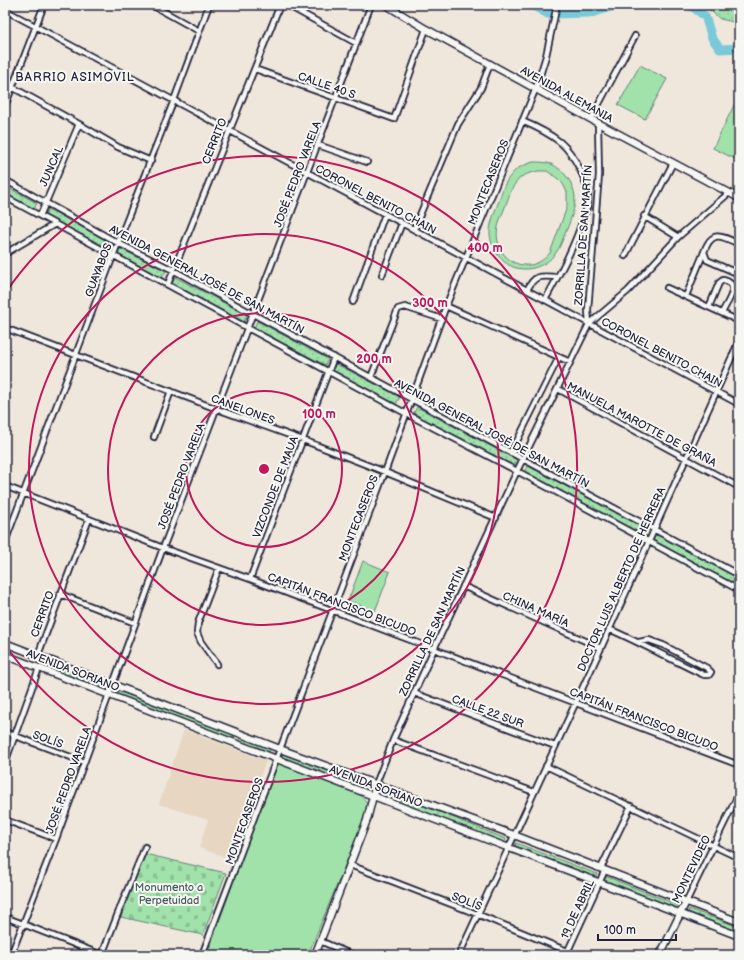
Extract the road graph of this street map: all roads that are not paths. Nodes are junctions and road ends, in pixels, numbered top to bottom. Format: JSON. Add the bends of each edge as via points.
{"nodes":[{"id":1,"x":44,"y":5,"type":"edge"},
{"id":2,"x":152,"y":5,"type":"edge"},
{"id":3,"x":209,"y":5,"type":"edge"},
{"id":4,"x":280,"y":5,"type":"edge"},
{"id":5,"x":287,"y":5,"type":"edge"},
{"id":6,"x":371,"y":5,"type":"edge"},
{"id":7,"x":386,"y":5,"type":"edge"},
{"id":8,"x":557,"y":5,"type":"edge"},
{"id":9,"x":5,"y":10,"type":"edge"},
{"id":10,"x":35,"y":26,"type":"junction"},
{"id":11,"x":426,"y":29,"type":"junction"},
{"id":12,"x":199,"y":31,"type":"junction"},
{"id":13,"x":635,"y":36,"type":"dead end"},
{"id":14,"x":356,"y":43,"type":"junction"},
{"id":15,"x":490,"y":64,"type":"junction"},
{"id":16,"x":254,"y":69,"type":"junction"},
{"id":17,"x":12,"y":87,"type":"junction"},
{"id":18,"x":536,"y":88,"type":"junction"},
{"id":19,"x":335,"y":98,"type":"junction"},
{"id":20,"x":174,"y":100,"type":"junction"},
{"id":21,"x":5,"y":104,"type":"edge"},
{"id":22,"x":591,"y":119,"type":"junction"},
{"id":23,"x":522,"y":121,"type":"junction"},
{"id":24,"x":598,"y":123,"type":"junction"},
{"id":25,"x":79,"y":124,"type":"junction"},
{"id":26,"x":229,"y":130,"type":"junction"},
{"id":27,"x":318,"y":145,"type":"junction"},
{"id":28,"x":150,"y":162,"type":"junction"},
{"id":29,"x":367,"y":162,"type":"dead end"},
{"id":30,"x":673,"y":163,"type":"junction"},
{"id":31,"x":307,"y":172,"type":"junction"},
{"id":32,"x":5,"y":180,"type":"edge"},
{"id":33,"x":729,"y":193,"type":"junction"},
{"id":34,"x":5,"y":197,"type":"edge"},
{"id":35,"x":739,"y":198,"type":"edge"},
{"id":36,"x":45,"y":202,"type":"junction"},
{"id":37,"x":385,"y":214,"type":"junction"},
{"id":38,"x":40,"y":216,"type":"junction"},
{"id":39,"x":644,"y":216,"type":"junction"},
{"id":40,"x":402,"y":223,"type":"junction"},
{"id":41,"x":55,"y":224,"type":"junction"},
{"id":42,"x":414,"y":229,"type":"junction"},
{"id":43,"x":678,"y":237,"type":"junction"},
{"id":44,"x":118,"y":243,"type":"junction"},
{"id":45,"x":739,"y":244,"type":"edge"},
{"id":46,"x":704,"y":252,"type":"junction"},
{"id":47,"x":6,"y":254,"type":"dead end"},
{"id":48,"x":113,"y":255,"type":"junction"},
{"id":49,"x":625,"y":256,"type":"dead end"},
{"id":50,"x":467,"y":258,"type":"junction"},
{"id":51,"x":174,"y":270,"type":"junction"},
{"id":52,"x":739,"y":274,"type":"edge"},
{"id":53,"x":382,"y":275,"type":"dead end"},
{"id":54,"x":557,"y":277,"type":"junction"},
{"id":55,"x":168,"y":284,"type":"junction"},
{"id":56,"x":667,"y":288,"type":"dead end"},
{"id":57,"x":527,"y":290,"type":"junction"},
{"id":58,"x":686,"y":296,"type":"junction"},
{"id":59,"x":545,"y":300,"type":"junction"},
{"id":60,"x":353,"y":302,"type":"dead end"},
{"id":61,"x":446,"y":306,"type":"junction"},
{"id":62,"x":709,"y":307,"type":"junction"},
{"id":63,"x":722,"y":313,"type":"junction"},
{"id":64,"x":253,"y":314,"type":"junction"},
{"id":65,"x":442,"y":319,"type":"junction"},
{"id":66,"x":739,"y":321,"type":"edge"},
{"id":67,"x":589,"y":324,"type":"junction"},
{"id":68,"x":5,"y":328,"type":"edge"},
{"id":69,"x":248,"y":328,"type":"junction"},
{"id":70,"x":739,"y":341,"type":"edge"},
{"id":71,"x":76,"y":354,"type":"junction"},
{"id":72,"x":334,"y":357,"type":"junction"},
{"id":73,"x":559,"y":357,"type":"junction"},
{"id":74,"x":570,"y":362,"type":"junction"},
{"id":75,"x":329,"y":371,"type":"junction"},
{"id":76,"x":371,"y":377,"type":"junction"},
{"id":77,"x":558,"y":389,"type":"junction"},
{"id":78,"x":171,"y":391,"type":"junction"},
{"id":79,"x":716,"y":391,"type":"junction"},
{"id":80,"x":412,"y":399,"type":"junction"},
{"id":81,"x":739,"y":404,"type":"edge"},
{"id":82,"x":217,"y":409,"type":"junction"},
{"id":83,"x":407,"y":414,"type":"junction"},
{"id":84,"x":154,"y":437,"type":"dead end"},
{"id":85,"x":303,"y":440,"type":"junction"},
{"id":86,"x":511,"y":453,"type":"junction"},
{"id":87,"x":686,"y":458,"type":"junction"},
{"id":88,"x":523,"y":460,"type":"junction"},
{"id":89,"x":517,"y":471,"type":"junction"},
{"id":90,"x":385,"y":472,"type":"junction"},
{"id":91,"x":5,"y":486,"type":"edge"},
{"id":92,"x":739,"y":487,"type":"edge"},
{"id":93,"x":24,"y":493,"type":"junction"},
{"id":94,"x":496,"y":518,"type":"junction"},
{"id":95,"x":89,"y":519,"type":"junction"},
{"id":96,"x":654,"y":530,"type":"junction"},
{"id":97,"x":648,"y":541,"type":"junction"},
{"id":98,"x":5,"y":542,"type":"edge"},
{"id":99,"x":163,"y":548,"type":"junction"},
{"id":100,"x":219,"y":568,"type":"junction"},
{"id":101,"x":739,"y":576,"type":"edge"},
{"id":102,"x":250,"y":579,"type":"junction"},
{"id":103,"x":463,"y":586,"type":"junction"},
{"id":104,"x":739,"y":590,"type":"edge"},
{"id":105,"x":60,"y":594,"type":"junction"},
{"id":106,"x":332,"y":611,"type":"junction"},
{"id":107,"x":135,"y":623,"type":"junction"},
{"id":108,"x":608,"y":629,"type":"junction"},
{"id":109,"x":638,"y":642,"type":"junction"},
{"id":110,"x":5,"y":643,"type":"edge"},
{"id":111,"x":600,"y":648,"type":"junction"},
{"id":112,"x":434,"y":649,"type":"junction"},
{"id":113,"x":5,"y":655,"type":"edge"},
{"id":114,"x":38,"y":655,"type":"junction"},
{"id":115,"x":218,"y":664,"type":"dead end"},
{"id":116,"x":39,"y":668,"type":"junction"},
{"id":117,"x":112,"y":685,"type":"junction"},
{"id":118,"x":414,"y":693,"type":"junction"},
{"id":119,"x":108,"y":694,"type":"junction"},
{"id":120,"x":575,"y":702,"type":"junction"},
{"id":121,"x":5,"y":732,"type":"edge"},
{"id":122,"x":241,"y":734,"type":"junction"},
{"id":123,"x":15,"y":736,"type":"junction"},
{"id":124,"x":393,"y":740,"type":"junction"},
{"id":125,"x":238,"y":743,"type":"junction"},
{"id":126,"x":555,"y":746,"type":"junction"},
{"id":127,"x":280,"y":749,"type":"junction"},
{"id":128,"x":276,"y":758,"type":"junction"},
{"id":129,"x":84,"y":762,"type":"junction"},
{"id":130,"x":5,"y":763,"type":"edge"},
{"id":131,"x":739,"y":765,"type":"edge"},
{"id":132,"x":546,"y":766,"type":"junction"},
{"id":133,"x":376,"y":784,"type":"junction"},
{"id":134,"x":534,"y":792,"type":"junction"},
{"id":135,"x":739,"y":793,"type":"edge"},
{"id":136,"x":373,"y":796,"type":"junction"},
{"id":137,"x":631,"y":806,"type":"junction"},
{"id":138,"x":5,"y":820,"type":"edge"},
{"id":139,"x":514,"y":835,"type":"junction"},
{"id":140,"x":56,"y":839,"type":"junction"},
{"id":141,"x":714,"y":846,"type":"junction"},
{"id":142,"x":145,"y":847,"type":"dead end"},
{"id":143,"x":508,"y":848,"type":"junction"},
{"id":144,"x":739,"y":858,"type":"edge"},
{"id":145,"x":350,"y":865,"type":"junction"},
{"id":146,"x":603,"y":869,"type":"junction"},
{"id":147,"x":599,"y":882,"type":"junction"},
{"id":148,"x":686,"y":902,"type":"junction"},
{"id":149,"x":680,"y":913,"type":"junction"},
{"id":150,"x":477,"y":914,"type":"junction"},
{"id":151,"x":5,"y":917,"type":"edge"},
{"id":152,"x":739,"y":922,"type":"edge"},
{"id":153,"x":23,"y":924,"type":"junction"},
{"id":154,"x":739,"y":936,"type":"edge"},
{"id":155,"x":320,"y":941,"type":"junction"},
{"id":156,"x":567,"y":953,"type":"edge"},
{"id":157,"x":11,"y":955,"type":"edge"},
{"id":158,"x":102,"y":955,"type":"edge"},
{"id":159,"x":202,"y":955,"type":"edge"},
{"id":160,"x":315,"y":955,"type":"edge"},
{"id":161,"x":353,"y":955,"type":"edge"},
{"id":162,"x":459,"y":955,"type":"edge"},
{"id":163,"x":577,"y":955,"type":"edge"},
{"id":164,"x":660,"y":955,"type":"edge"}],
"edges":[{"from":1,"to":10,"type":"street"},
{"from":2,"to":12,"type":"street"},
{"from":3,"to":12,"type":"street","name":"GUAYABOS"},
{"from":4,"to":16,"type":"street","name":"CERRITO"},
{"from":5,"to":14,"type":"street"},
{"from":6,"to":14,"type":"street","name":"JOSÉ PEDRO VARELA"},
{"from":7,"to":11,"type":"street","name":"AVENIDA ALEMANIA"},
{"from":8,"to":18,"type":"street","name":"MONTECASEROS"},
{"from":9,"to":10,"type":"street","name":"CORONEL BENITO CHAIN"},
{"from":10,"to":17,"type":"street"},
{"from":10,"to":20,"type":"street","name":"CORONEL BENITO CHAIN"},
{"from":11,"to":15,"type":"street","name":"AVENIDA ALEMANIA"},
{"from":11,"to":19,"type":"street","name":"CALLE 40 S","via":[[394,119]]},
{"from":12,"to":20,"type":"street","name":"GUAYABOS"},
{"from":13,"to":22,"type":"street"},
{"from":14,"to":19,"type":"street","name":"JOSÉ PEDRO VARELA"},
{"from":15,"to":18,"type":"street","name":"AVENIDA ALEMANIA"},
{"from":15,"to":42,"type":"street","via":[[480,88],[458,124]]},
{"from":16,"to":19,"type":"street","name":"CALLE 40 S"},
{"from":16,"to":26,"type":"street","name":"CERRITO"},
{"from":17,"to":21,"type":"street"},
{"from":17,"to":25,"type":"street"},
{"from":18,"to":22,"type":"street","name":"AVENIDA ALEMANIA"},
{"from":18,"to":23,"type":"street","name":"MONTECASEROS"},
{"from":19,"to":27,"type":"street","name":"JOSÉ PEDRO VARELA"},
{"from":20,"to":26,"type":"street","name":"CORONEL BENITO CHAIN"},
{"from":20,"to":28,"type":"street","name":"GUAYABOS"},
{"from":22,"to":24,"type":"street","name":"AVENIDA ALEMANIA"},
{"from":23,"to":50,"type":"street","name":"MONTECASEROS"},
{"from":23,"to":54,"type":"street","via":[[560,142],[578,165],[586,183],[588,201],[580,227]]},
{"from":24,"to":30,"type":"street","name":"AVENIDA ALEMANIA"},
{"from":24,"to":67,"type":"street","name":"ZORRILLA DE SAN MARTÍN","via":[[599,175]]},
{"from":25,"to":28,"type":"street"},
{"from":25,"to":36,"type":"street","name":"JUNCAL"},
{"from":26,"to":31,"type":"street","name":"CORONEL BENITO CHAIN"},
{"from":26,"to":51,"type":"street","name":"CERRITO"},
{"from":27,"to":29,"type":"street"},
{"from":27,"to":31,"type":"street","name":"JOSÉ PEDRO VARELA"},
{"from":28,"to":44,"type":"street","name":"GUAYABOS"},
{"from":30,"to":33,"type":"street","name":"AVENIDA ALEMANIA"},
{"from":30,"to":39,"type":"street"},
{"from":31,"to":37,"type":"street","name":"CORONEL BENITO CHAIN"},
{"from":31,"to":64,"type":"street","name":"JOSÉ PEDRO VARELA"},
{"from":32,"to":36,"type":"street","name":"AVENIDA GENERAL JOSÉ DE SAN MARTÍN"},
{"from":33,"to":35,"type":"street","name":"AVENIDA ALEMANIA"},
{"from":33,"to":43,"type":"street","name":"ZORRILLA DE SAN MARTÍN"},
{"from":34,"to":38,"type":"street","name":"AVENIDA GENERAL JOSÉ DE SAN MARTÍN"},
{"from":36,"to":38,"type":"street","name":"JUNCAL"},
{"from":36,"to":44,"type":"street","name":"AVENIDA GENERAL JOSÉ DE SAN MARTÍN"},
{"from":37,"to":40,"type":"street","name":"CORONEL BENITO CHAIN"},
{"from":37,"to":60,"type":"street"},
{"from":38,"to":41,"type":"street","name":"AVENIDA GENERAL JOSÉ DE SAN MARTÍN"},
{"from":39,"to":43,"type":"street"},
{"from":39,"to":49,"type":"street"},
{"from":40,"to":42,"type":"street","name":"CORONEL BENITO CHAIN"},
{"from":40,"to":53,"type":"street"},
{"from":41,"to":47,"type":"street"},
{"from":41,"to":48,"type":"street","name":"AVENIDA GENERAL JOSÉ DE SAN MARTÍN"},
{"from":42,"to":50,"type":"street","name":"CORONEL BENITO CHAIN"},
{"from":43,"to":67,"type":"street","name":"ZORRILLA DE SAN MARTÍN","via":[[628,291]]},
{"from":44,"to":48,"type":"street","name":"GUAYABOS"},
{"from":44,"to":51,"type":"street","name":"AVENIDA GENERAL JOSÉ DE SAN MARTÍN"},
{"from":45,"to":46,"type":"street","via":[[723,236],[717,236],[710,240]]},
{"from":46,"to":52,"type":"street","via":[[707,260]]},
{"from":46,"to":58,"type":"street"},
{"from":48,"to":55,"type":"street","name":"AVENIDA GENERAL JOSÉ DE SAN MARTÍN"},
{"from":48,"to":71,"type":"street","name":"GUAYABOS"},
{"from":50,"to":57,"type":"street","name":"CORONEL BENITO CHAIN"},
{"from":50,"to":61,"type":"street","name":"MONTECASEROS"},
{"from":51,"to":55,"type":"street","name":"CERRITO"},
{"from":51,"to":64,"type":"street","name":"AVENIDA GENERAL JOSÉ DE SAN MARTÍN"},
{"from":54,"to":57,"type":"street","via":[[536,277]]},
{"from":54,"to":59,"type":"street"},
{"from":55,"to":69,"type":"street","name":"AVENIDA GENERAL JOSÉ DE SAN MARTÍN"},
{"from":56,"to":58,"type":"street"},
{"from":57,"to":59,"type":"street","name":"CORONEL BENITO CHAIN"},
{"from":58,"to":62,"type":"street"},
{"from":59,"to":67,"type":"street","name":"CORONEL BENITO CHAIN"},
{"from":61,"to":65,"type":"street","name":"MONTECASEROS"},
{"from":61,"to":73,"type":"street"},
{"from":62,"to":63,"type":"street"},
{"from":62,"to":63,"type":"street","via":[[719,283],[722,280],[728,281],[733,290]]},
{"from":63,"to":66,"type":"street"},
{"from":64,"to":69,"type":"street","name":"JOSÉ PEDRO VARELA"},
{"from":64,"to":72,"type":"street","name":"AVENIDA GENERAL JOSÉ DE SAN MARTÍN"},
{"from":65,"to":76,"type":"street","via":[[405,306],[398,309]]},
{"from":65,"to":80,"type":"street","name":"MONTECASEROS"},
{"from":67,"to":74,"type":"street","name":"ZORRILLA DE SAN MARTÍN"},
{"from":67,"to":79,"type":"street","name":"CORONEL BENITO CHAIN"},
{"from":68,"to":71,"type":"street","name":"CANELONES"},
{"from":69,"to":75,"type":"street","name":"AVENIDA GENERAL JOSÉ DE SAN MARTÍN"},
{"from":69,"to":82,"type":"street","name":"JOSÉ PEDRO VARELA"},
{"from":70,"to":79,"type":"street","name":"DOCTOR LUIS ALBERTO DE HERRERA"},
{"from":71,"to":78,"type":"street","name":"CANELONES"},
{"from":71,"to":93,"type":"street","name":"GUAYABOS"},
{"from":72,"to":75,"type":"street","name":"VIZCONDE DE MAUA"},
{"from":72,"to":76,"type":"street","name":"AVENIDA GENERAL JOSÉ DE SAN MARTÍN"},
{"from":73,"to":74,"type":"street"},
{"from":73,"to":86,"type":"street"},
{"from":74,"to":77,"type":"street","name":"ZORRILLA DE SAN MARTÍN"},
{"from":75,"to":83,"type":"street","name":"AVENIDA GENERAL JOSÉ DE SAN MARTÍN"},
{"from":75,"to":85,"type":"street","name":"VIZCONDE DE MAUA"},
{"from":76,"to":80,"type":"street","name":"AVENIDA GENERAL JOSÉ DE SAN MARTÍN"},
{"from":77,"to":87,"type":"street","name":"MANUELA MAROTTE DE GRAÑA"},
{"from":77,"to":88,"type":"street","name":"ZORRILLA DE SAN MARTÍN"},
{"from":78,"to":82,"type":"street","name":"CANELONES"},
{"from":78,"to":84,"type":"street"},
{"from":79,"to":81,"type":"street","name":"CORONEL BENITO CHAIN"},
{"from":79,"to":87,"type":"street","name":"DOCTOR LUIS ALBERTO DE HERRERA"},
{"from":80,"to":83,"type":"street","name":"MONTECASEROS"},
{"from":80,"to":86,"type":"street","name":"AVENIDA GENERAL JOSÉ DE SAN MARTÍN"},
{"from":82,"to":85,"type":"street","name":"CANELONES"},
{"from":82,"to":99,"type":"street","name":"JOSÉ PEDRO VARELA"},
{"from":83,"to":89,"type":"street","name":"AVENIDA GENERAL JOSÉ DE SAN MARTÍN"},
{"from":83,"to":90,"type":"street","name":"MONTECASEROS"},
{"from":85,"to":90,"type":"street","name":"CANELONES"},
{"from":85,"to":102,"type":"street","name":"VIZCONDE DE MAUA"},
{"from":86,"to":88,"type":"street","name":"AVENIDA GENERAL JOSÉ DE SAN MARTÍN"},
{"from":87,"to":92,"type":"street","name":"MANUELA MAROTTE DE GRAÑA"},
{"from":87,"to":96,"type":"street","name":"DOCTOR LUIS ALBERTO DE HERRERA"},
{"from":88,"to":89,"type":"street","name":"ZORRILLA DE SAN MARTÍN"},
{"from":88,"to":96,"type":"street","name":"AVENIDA GENERAL JOSÉ DE SAN MARTÍN"},
{"from":89,"to":94,"type":"street","name":"ZORRILLA DE SAN MARTÍN"},
{"from":89,"to":97,"type":"street","name":"AVENIDA GENERAL JOSÉ DE SAN MARTÍN"},
{"from":90,"to":94,"type":"street","name":"CANELONES"},
{"from":90,"to":106,"type":"street","name":"MONTECASEROS"},
{"from":91,"to":93,"type":"street","name":"CAPITÁN FRANCISCO BICUDO"},
{"from":93,"to":95,"type":"street","name":"CAPITÁN FRANCISCO BICUDO"},
{"from":93,"to":98,"type":"street","name":"GUAYABOS"},
{"from":94,"to":103,"type":"street","name":"ZORRILLA DE SAN MARTÍN"},
{"from":95,"to":99,"type":"street","name":"CAPITÁN FRANCISCO BICUDO"},
{"from":95,"to":105,"type":"street","name":"CERRITO"},
{"from":96,"to":97,"type":"street","name":"DOCTOR LUIS ALBERTO DE HERRERA"},
{"from":96,"to":101,"type":"street","name":"AVENIDA GENERAL JOSÉ DE SAN MARTÍN"},
{"from":97,"to":104,"type":"street","name":"AVENIDA GENERAL JOSÉ DE SAN MARTÍN"},
{"from":97,"to":108,"type":"street","name":"DOCTOR LUIS ALBERTO DE HERRERA"},
{"from":99,"to":100,"type":"street","name":"CAPITÁN FRANCISCO BICUDO"},
{"from":99,"to":107,"type":"street","name":"JOSÉ PEDRO VARELA"},
{"from":100,"to":102,"type":"street","name":"CAPITÁN FRANCISCO BICUDO"},
{"from":100,"to":115,"type":"street","via":[[198,623],[197,633]]},
{"from":102,"to":106,"type":"street","name":"CAPITÁN FRANCISCO BICUDO"},
{"from":103,"to":111,"type":"street","name":"CHINA MARÍA"},
{"from":103,"to":112,"type":"street","name":"ZORRILLA DE SAN MARTÍN"},
{"from":105,"to":107,"type":"street"},
{"from":105,"to":114,"type":"street","name":"CERRITO"},
{"from":106,"to":112,"type":"street","name":"CAPITÁN FRANCISCO BICUDO"},
{"from":106,"to":127,"type":"street","name":"MONTECASEROS"},
{"from":107,"to":117,"type":"street","name":"JOSÉ PEDRO VARELA"},
{"from":108,"to":109,"type":"street"},
{"from":108,"to":111,"type":"street","name":"DOCTOR LUIS ALBERTO DE HERRERA"},
{"from":109,"to":109,"type":"street","via":[[649,640],[663,645],[708,668],[711,672],[704,675]]},
{"from":110,"to":114,"type":"street","name":"AVENIDA SORIANO"},
{"from":111,"to":120,"type":"street","name":"DOCTOR LUIS ALBERTO DE HERRERA"},
{"from":112,"to":118,"type":"street","name":"ZORRILLA DE SAN MARTÍN"},
{"from":112,"to":120,"type":"street","name":"CAPITÁN FRANCISCO BICUDO"},
{"from":113,"to":116,"type":"street","name":"AVENIDA SORIANO"},
{"from":114,"to":116,"type":"street","name":"CERRITO"},
{"from":114,"to":117,"type":"street","name":"AVENIDA SORIANO"},
{"from":116,"to":119,"type":"street","name":"AVENIDA SORIANO"},
{"from":116,"to":123,"type":"street","name":"CERRITO"},
{"from":117,"to":119,"type":"street","name":"JOSÉ PEDRO VARELA"},
{"from":117,"to":122,"type":"street","name":"AVENIDA SORIANO"},
{"from":118,"to":124,"type":"street","name":"ZORRILLA DE SAN MARTÍN"},
{"from":118,"to":126,"type":"street","name":"CALLE 22 SUR"},
{"from":119,"to":125,"type":"street","name":"AVENIDA SORIANO"},
{"from":119,"to":129,"type":"street","name":"JOSÉ PEDRO VARELA"},
{"from":120,"to":126,"type":"street","name":"DOCTOR LUIS ALBERTO DE HERRERA"},
{"from":120,"to":131,"type":"street","name":"CAPITÁN FRANCISCO BICUDO"},
{"from":121,"to":123,"type":"street","name":"SOLÍS"},
{"from":122,"to":125,"type":"street"},
{"from":122,"to":127,"type":"street","name":"AVENIDA SORIANO"},
{"from":123,"to":129,"type":"street","name":"SOLÍS"},
{"from":123,"to":130,"type":"street","name":"CERRITO"},
{"from":124,"to":133,"type":"street","name":"ZORRILLA DE SAN MARTÍN"},
{"from":124,"to":134,"type":"street"},
{"from":125,"to":128,"type":"street","name":"AVENIDA SORIANO"},
{"from":126,"to":132,"type":"street","name":"DOCTOR LUIS ALBERTO DE HERRERA"},
{"from":127,"to":128,"type":"street","name":"MONTECASEROS"},
{"from":127,"to":133,"type":"street","name":"AVENIDA SORIANO"},
{"from":128,"to":136,"type":"street","name":"AVENIDA SORIANO"},
{"from":128,"to":159,"type":"street","name":"MONTECASEROS"},
{"from":129,"to":140,"type":"street","name":"JOSÉ PEDRO VARELA"},
{"from":132,"to":134,"type":"street","name":"DOCTOR LUIS ALBERTO DE HERRERA"},
{"from":132,"to":137,"type":"street"},
{"from":133,"to":136,"type":"street","name":"ZORRILLA DE SAN MARTÍN"},
{"from":133,"to":139,"type":"street","name":"AVENIDA SORIANO"},
{"from":134,"to":139,"type":"street","name":"DOCTOR LUIS ALBERTO DE HERRERA"},
{"from":135,"to":141,"type":"street","name":"MONTEVIDEO"},
{"from":136,"to":143,"type":"street","name":"AVENIDA SORIANO"},
{"from":136,"to":145,"type":"street","name":"ZORRILLA DE SAN MARTÍN"},
{"from":137,"to":141,"type":"street"},
{"from":137,"to":146,"type":"street","name":"19 DE ABRIL"},
{"from":138,"to":140,"type":"street"},
{"from":139,"to":143,"type":"street","name":"DOCTOR LUIS ALBERTO DE HERRERA"},
{"from":139,"to":146,"type":"street","name":"AVENIDA SORIANO"},
{"from":140,"to":153,"type":"street","name":"JOSÉ PEDRO VARELA"},
{"from":141,"to":144,"type":"street"},
{"from":141,"to":148,"type":"street","name":"MONTEVIDEO"},
{"from":142,"to":158,"type":"street"},
{"from":143,"to":147,"type":"street","name":"AVENIDA SORIANO"},
{"from":143,"to":150,"type":"street","name":"DOCTOR LUIS ALBERTO DE HERRERA"},
{"from":145,"to":150,"type":"street","name":"SOLÍS"},
{"from":145,"to":155,"type":"street","name":"ZORRILLA DE SAN MARTÍN"},
{"from":146,"to":147,"type":"street","name":"19 DE ABRIL"},
{"from":146,"to":148,"type":"street","name":"AVENIDA SORIANO"},
{"from":147,"to":149,"type":"street","name":"AVENIDA SORIANO"},
{"from":147,"to":156,"type":"street","name":"19 DE ABRIL"},
{"from":148,"to":149,"type":"street","name":"MONTEVIDEO"},
{"from":148,"to":152,"type":"street","name":"AVENIDA SORIANO"},
{"from":149,"to":154,"type":"street","name":"AVENIDA SORIANO"},
{"from":149,"to":164,"type":"street","name":"MONTEVIDEO"},
{"from":150,"to":156,"type":"street","name":"SOLÍS"},
{"from":150,"to":162,"type":"street","name":"DOCTOR LUIS ALBERTO DE HERRERA"},
{"from":151,"to":153,"type":"street"},
{"from":153,"to":157,"type":"street","name":"JOSÉ PEDRO VARELA"},
{"from":153,"to":158,"type":"street"},
{"from":155,"to":160,"type":"street","name":"ZORRILLA DE SAN MARTÍN"},
{"from":155,"to":161,"type":"street"},
{"from":156,"to":163,"type":"street","name":"SOLÍS"}]}
